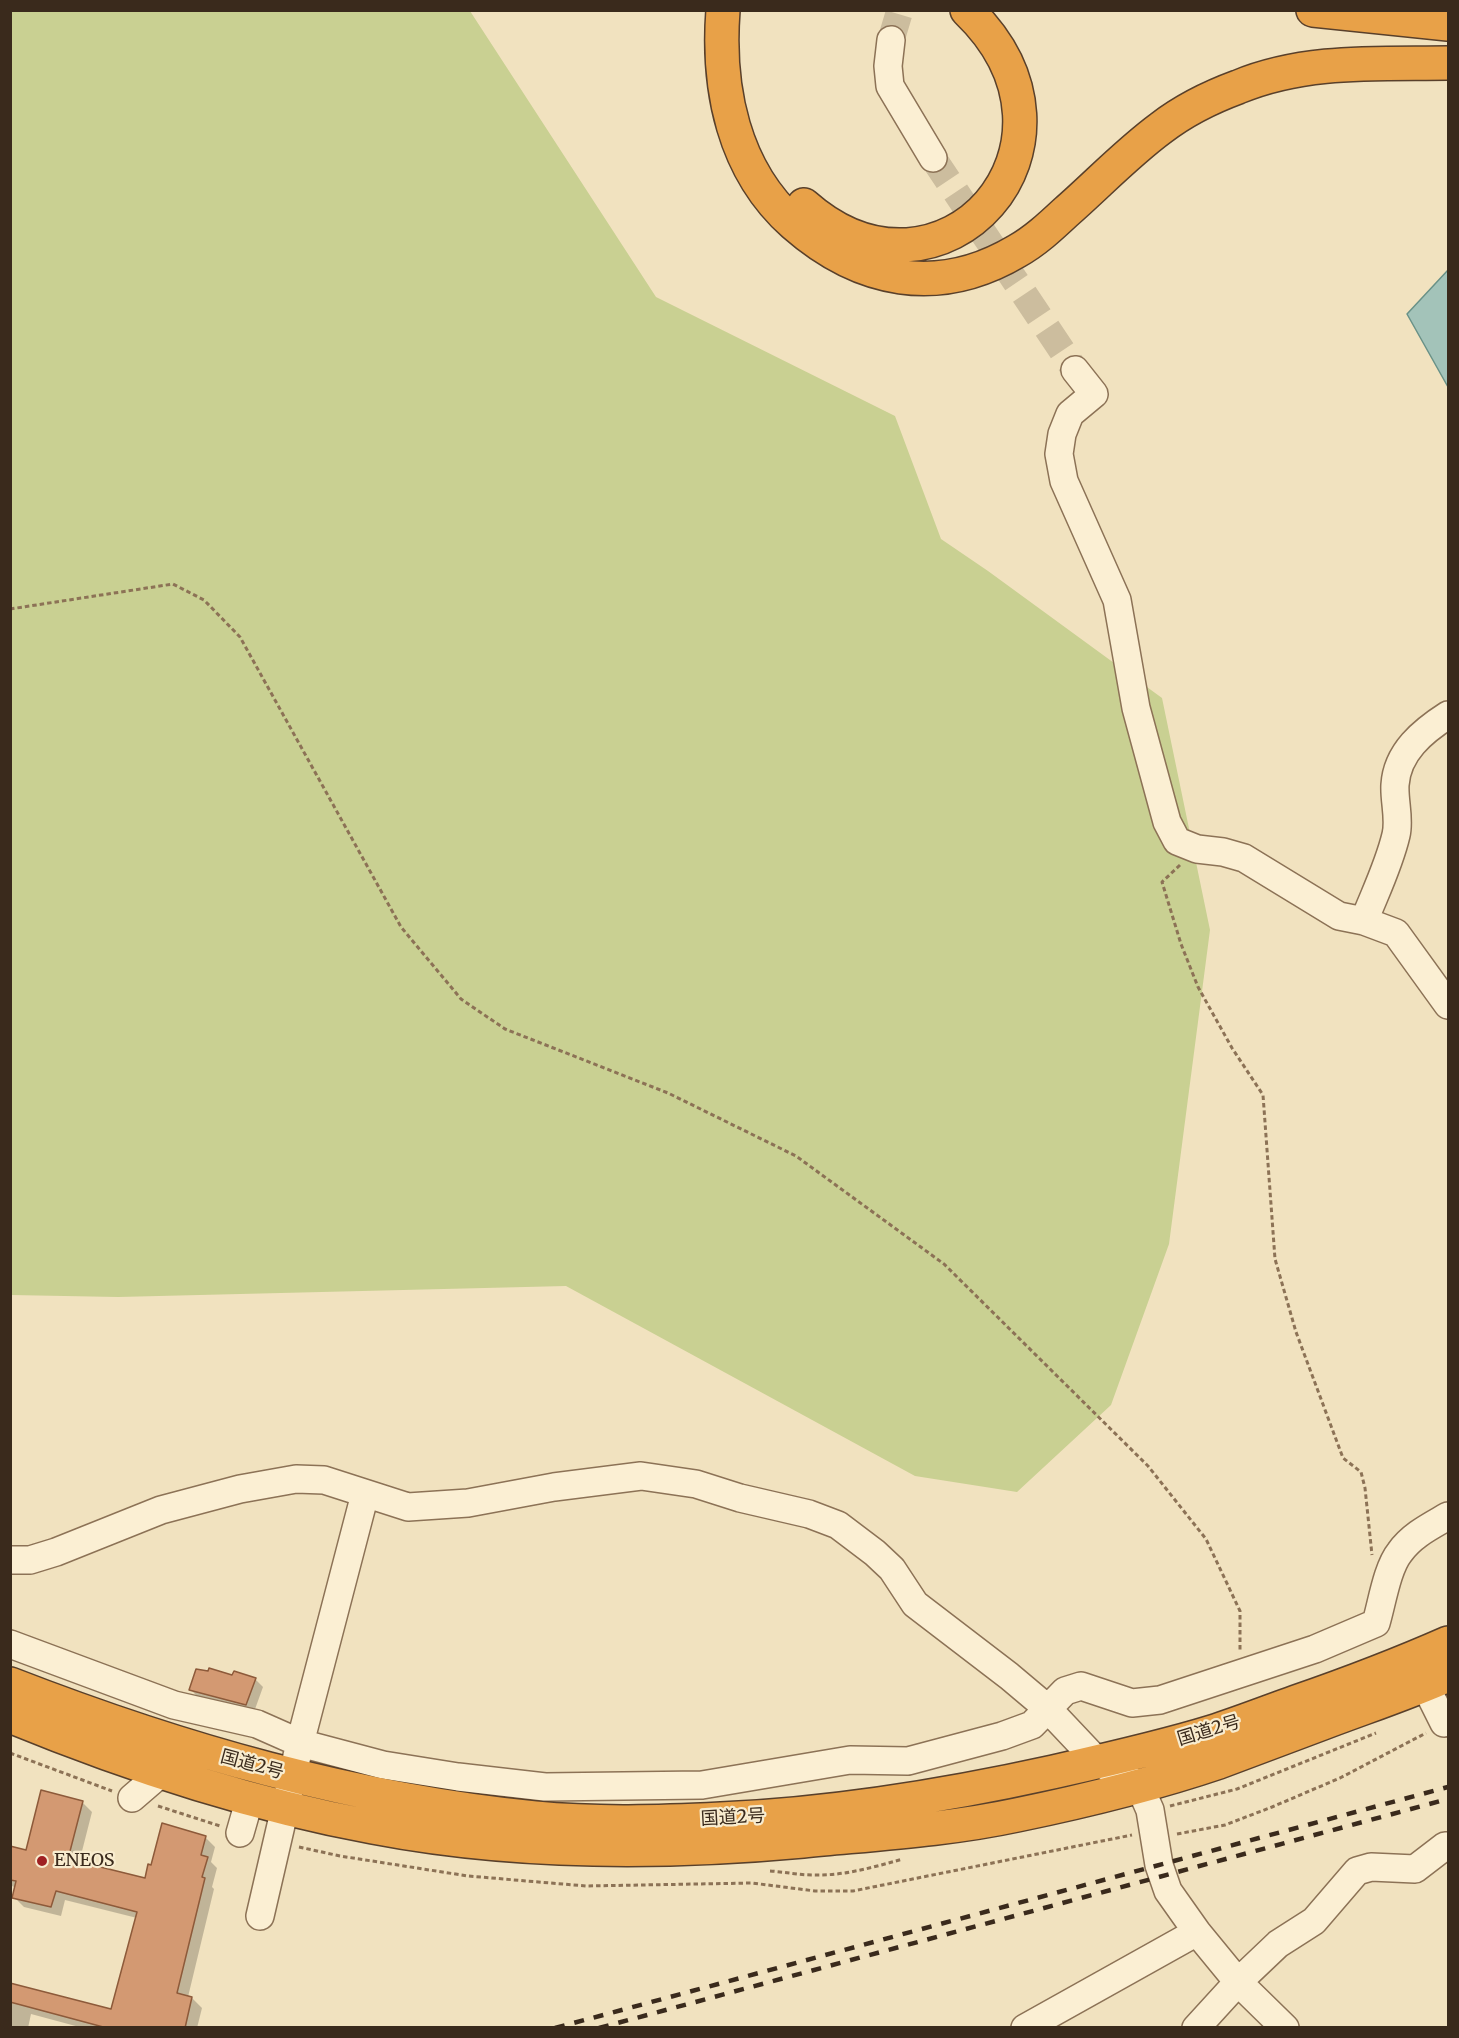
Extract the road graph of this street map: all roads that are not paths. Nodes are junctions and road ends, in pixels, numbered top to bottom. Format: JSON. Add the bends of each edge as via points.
{"nodes":[{"id":1,"x":723,"y":10,"type":"edge"},
{"id":2,"x":743,"y":10,"type":"edge"},
{"id":3,"x":967,"y":10,"type":"edge"},
{"id":4,"x":1313,"y":10,"type":"edge"},
{"id":5,"x":1449,"y":24,"type":"edge"},
{"id":6,"x":891,"y":40,"type":"tunnel mouth"},
{"id":7,"x":1449,"y":63,"type":"edge"},
{"id":8,"x":933,"y":158,"type":"tunnel mouth"},
{"id":9,"x":1075,"y":370,"type":"tunnel mouth"},
{"id":10,"x":1449,"y":715,"type":"edge"},
{"id":11,"x":1364,"y":921,"type":"junction"},
{"id":12,"x":1449,"y":1005,"type":"edge"},
{"id":13,"x":365,"y":1494,"type":"junction"},
{"id":14,"x":1449,"y":1516,"type":"edge"},
{"id":15,"x":10,"y":1560,"type":"edge"},
{"id":16,"x":1449,"y":1643,"type":"edge"},
{"id":17,"x":10,"y":1644,"type":"edge"},
{"id":18,"x":1437,"y":1680,"type":"edge"},
{"id":19,"x":10,"y":1684,"type":"edge"},
{"id":20,"x":1047,"y":1708,"type":"junction"},
{"id":21,"x":1444,"y":1723,"type":"dead end"},
{"id":22,"x":257,"y":1724,"type":"junction"},
{"id":23,"x":13,"y":1725,"type":"edge"},
{"id":24,"x":300,"y":1743,"type":"junction"},
{"id":25,"x":222,"y":1757,"type":"junction"},
{"id":26,"x":1098,"y":1762,"type":"junction"},
{"id":27,"x":160,"y":1773,"type":"junction"},
{"id":28,"x":293,"y":1776,"type":"junction"},
{"id":29,"x":1139,"y":1785,"type":"junction"},
{"id":30,"x":132,"y":1798,"type":"dead end"},
{"id":31,"x":250,"y":1798,"type":"junction"},
{"id":32,"x":285,"y":1808,"type":"junction"},
{"id":33,"x":240,"y":1833,"type":"dead end"},
{"id":34,"x":1449,"y":1846,"type":"edge"},
{"id":35,"x":260,"y":1916,"type":"dead end"},
{"id":36,"x":1197,"y":1932,"type":"junction"},
{"id":37,"x":1238,"y":1982,"type":"junction"},
{"id":38,"x":1264,"y":2018,"type":"edge"},
{"id":39,"x":1025,"y":2028,"type":"edge"},
{"id":40,"x":1196,"y":2028,"type":"edge"},
{"id":41,"x":1285,"y":2028,"type":"edge"}],
"edges":[{"from":1,"to":7,"type":"highway","via":[[724,90],[739,142],[764,188],[790,220],[833,253],[866,269],[916,278],[970,272],[1017,251],[1049,228],[1161,128],[1238,87],[1284,73],[1335,65]]},
{"from":2,"to":3,"type":"highway","via":[[743,87],[752,123],[769,161],[798,200],[825,222],[855,237],[888,245],[921,243],[959,229],[990,204],[1011,171],[1020,133],[1017,89],[1001,52]]},
{"from":4,"to":5,"type":"highway"},
{"from":6,"to":8,"type":"street","via":[[891,86]]},
{"from":9,"to":11,"type":"street","via":[[1094,394],[1070,414],[1059,454],[1065,481],[1117,600],[1136,708],[1167,822],[1177,841],[1244,858],[1339,916]]},
{"from":10,"to":11,"type":"street","via":[[1410,745],[1403,759],[1395,785],[1396,833]]},
{"from":11,"to":12,"type":"street","via":[[1396,933]]},
{"from":13,"to":15,"type":"street","via":[[324,1480],[296,1479],[240,1489],[161,1510],[56,1552],[30,1560]]},
{"from":13,"to":20,"type":"street","via":[[408,1507],[468,1503],[640,1476],[696,1484],[809,1514],[838,1525],[875,1552],[892,1569],[915,1604]]},
{"from":13,"to":24,"type":"street"},
{"from":14,"to":20,"type":"street","via":[[1418,1534],[1398,1553],[1376,1623],[1315,1649],[1160,1700],[1132,1703],[1081,1686],[1065,1691]]},
{"from":16,"to":26,"type":"highway","name":"国道2号","via":[[1395,1667],[1211,1732]]},
{"from":17,"to":22,"type":"street","via":[[174,1705]]},
{"from":18,"to":21,"type":"street"},
{"from":18,"to":29,"type":"highway","name":"国道2号","via":[[1216,1762]]},
{"from":19,"to":25,"type":"highway","name":"国道2号","via":[[143,1733]]},
{"from":20,"to":24,"type":"street","via":[[1032,1725],[908,1761],[850,1760],[702,1785],[545,1787],[382,1765]]},
{"from":20,"to":26,"type":"street"},
{"from":22,"to":24,"type":"street"},
{"from":22,"to":25,"type":"street"},
{"from":23,"to":27,"type":"highway","name":"国道2号"},
{"from":24,"to":28,"type":"street"},
{"from":25,"to":28,"type":"highway","name":"国道2号"},
{"from":26,"to":28,"type":"highway","name":"国道2号","via":[[1006,1782],[835,1810],[674,1822],[538,1818],[435,1806]]},
{"from":26,"to":29,"type":"street"},
{"from":27,"to":30,"type":"street"},
{"from":27,"to":31,"type":"highway","name":"国道2号"},
{"from":28,"to":32,"type":"street"},
{"from":29,"to":32,"type":"highway","name":"国道2号","via":[[1014,1816],[909,1831],[681,1848],[602,1850],[486,1843],[375,1828]]},
{"from":29,"to":36,"type":"street","via":[[1150,1810],[1159,1865],[1168,1891]]},
{"from":31,"to":32,"type":"highway","name":"国道2号"},
{"from":31,"to":33,"type":"street"},
{"from":32,"to":35,"type":"street"},
{"from":34,"to":37,"type":"street","via":[[1414,1869],[1371,1867],[1357,1871],[1314,1921],[1278,1944]]},
{"from":36,"to":37,"type":"street"},
{"from":36,"to":39,"type":"street"},
{"from":37,"to":38,"type":"street"},
{"from":37,"to":40,"type":"street"},
{"from":38,"to":41,"type":"street"}]}
